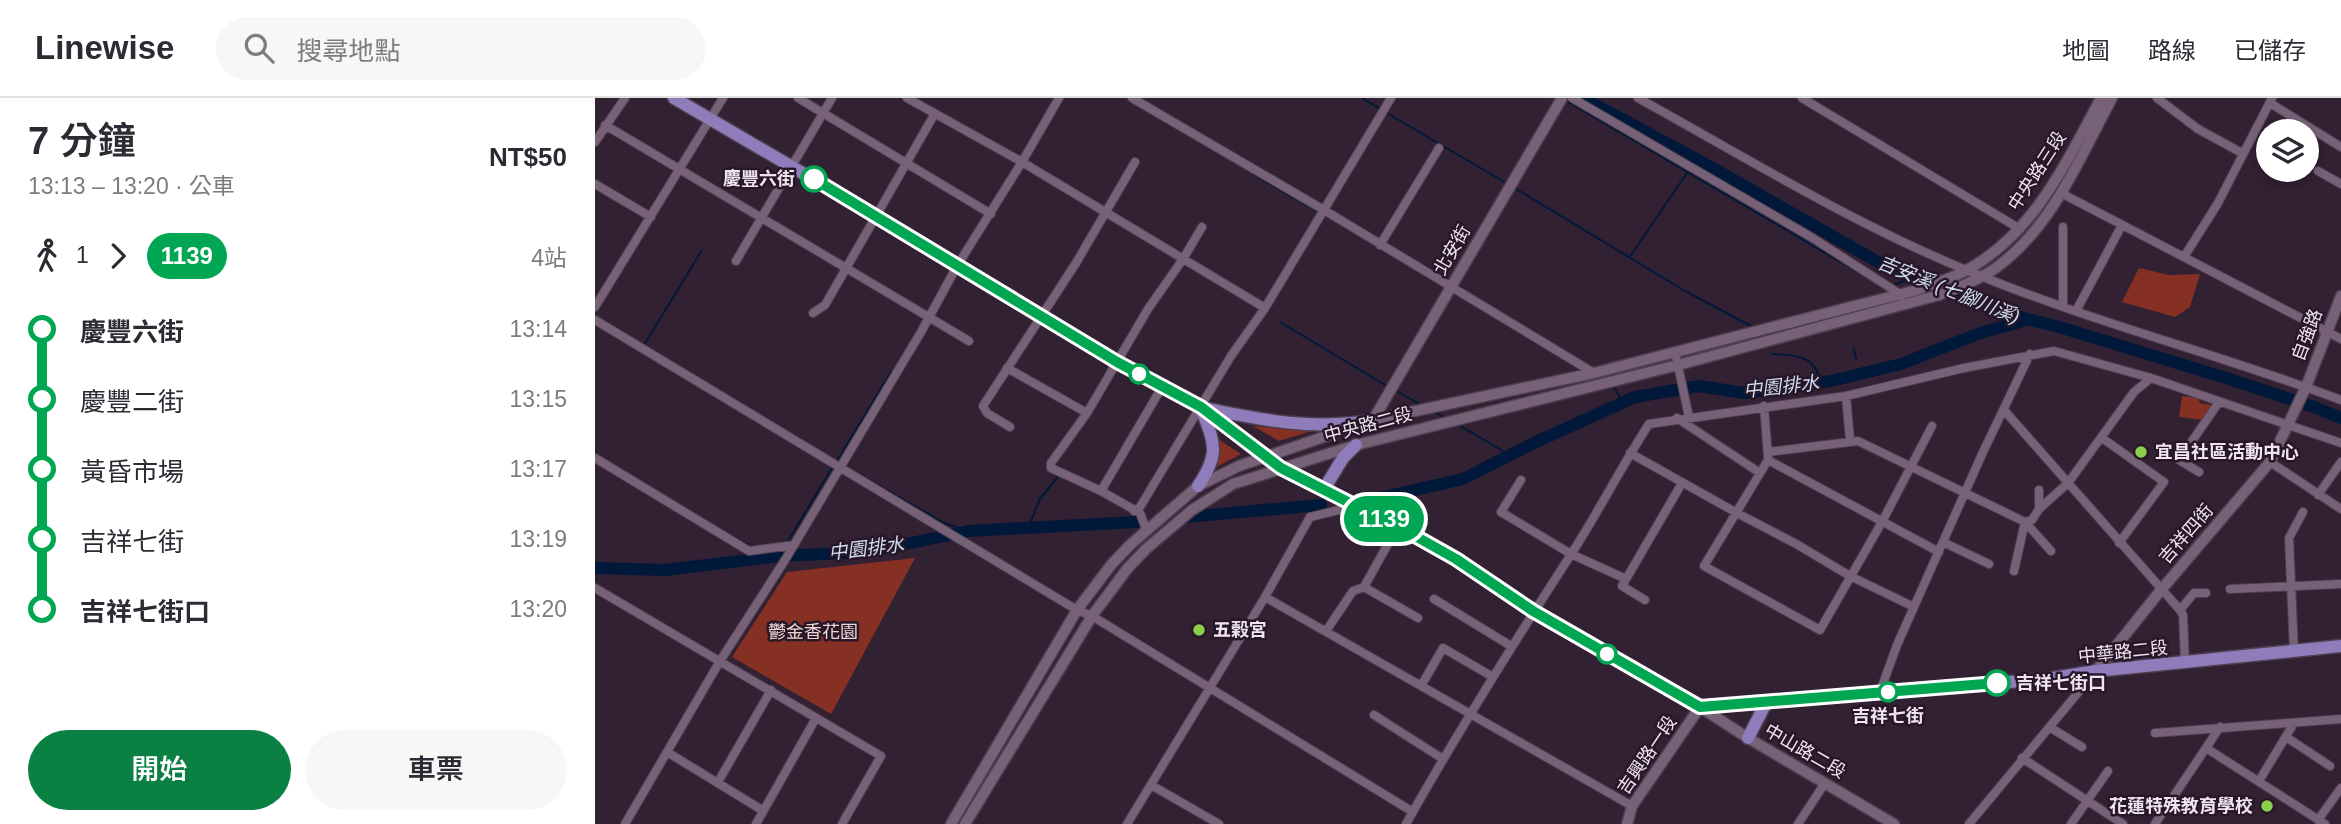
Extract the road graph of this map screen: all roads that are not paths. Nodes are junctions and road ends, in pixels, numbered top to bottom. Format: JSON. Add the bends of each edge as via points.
{"nodes":[{"id":1,"x":625,"y":98,"type":"edge"},
{"id":2,"x":674,"y":98,"type":"edge"},
{"id":3,"x":723,"y":98,"type":"edge"},
{"id":4,"x":798,"y":98,"type":"edge"},
{"id":5,"x":832,"y":98,"type":"edge"},
{"id":6,"x":907,"y":98,"type":"edge"},
{"id":7,"x":1059,"y":98,"type":"edge"},
{"id":8,"x":1132,"y":98,"type":"edge"},
{"id":9,"x":1391,"y":98,"type":"edge"},
{"id":10,"x":1562,"y":98,"type":"edge"},
{"id":11,"x":1572,"y":98,"type":"edge"},
{"id":12,"x":1637,"y":98,"type":"edge"},
{"id":13,"x":1803,"y":98,"type":"edge"},
{"id":14,"x":2101,"y":98,"type":"edge"},
{"id":15,"x":2112,"y":98,"type":"edge"},
{"id":16,"x":2157,"y":98,"type":"edge"},
{"id":17,"x":2271,"y":100,"type":"edge"},
{"id":18,"x":824,"y":113,"type":"junction"},
{"id":19,"x":935,"y":115,"type":"junction"},
{"id":20,"x":708,"y":120,"type":"junction"},
{"id":21,"x":605,"y":125,"type":"junction"},
{"id":22,"x":595,"y":142,"type":"edge"},
{"id":23,"x":2341,"y":147,"type":"edge"},
{"id":24,"x":1439,"y":148,"type":"dead end"},
{"id":25,"x":2242,"y":153,"type":"junction"},
{"id":26,"x":908,"y":162,"type":"junction"},
{"id":27,"x":1022,"y":163,"type":"junction"},
{"id":28,"x":1135,"y":163,"type":"dead end"},
{"id":29,"x":791,"y":166,"type":"junction"},
{"id":30,"x":678,"y":169,"type":"junction"},
{"id":31,"x":2319,"y":172,"type":"edge"},
{"id":32,"x":595,"y":184,"type":"edge"},
{"id":33,"x":2341,"y":184,"type":"edge"},
{"id":34,"x":2061,"y":192,"type":"junction"},
{"id":35,"x":1324,"y":210,"type":"junction"},
{"id":36,"x":1107,"y":212,"type":"junction"},
{"id":37,"x":991,"y":214,"type":"junction"},
{"id":38,"x":876,"y":216,"type":"junction"},
{"id":39,"x":652,"y":217,"type":"junction"},
{"id":40,"x":762,"y":218,"type":"junction"},
{"id":41,"x":2122,"y":225,"type":"junction"},
{"id":42,"x":1202,"y":227,"type":"dead end"},
{"id":43,"x":2063,"y":227,"type":"dead end"},
{"id":44,"x":2020,"y":229,"type":"junction"},
{"id":45,"x":1380,"y":245,"type":"junction"},
{"id":46,"x":2184,"y":257,"type":"junction"},
{"id":47,"x":1183,"y":259,"type":"junction"},
{"id":48,"x":736,"y":261,"type":"dead end"},
{"id":49,"x":957,"y":266,"type":"junction"},
{"id":50,"x":847,"y":268,"type":"junction"},
{"id":51,"x":1961,"y":273,"type":"junction"},
{"id":52,"x":1978,"y":279,"type":"junction"},
{"id":53,"x":1451,"y":286,"type":"junction"},
{"id":54,"x":1917,"y":290,"type":"joint"},
{"id":55,"x":1939,"y":295,"type":"joint"},
{"id":56,"x":2341,"y":296,"type":"edge"},
{"id":57,"x":1902,"y":299,"type":"junction"},
{"id":58,"x":2063,"y":306,"type":"junction"},
{"id":59,"x":595,"y":307,"type":"edge"},
{"id":60,"x":1265,"y":308,"type":"junction"},
{"id":61,"x":2076,"y":311,"type":"junction"},
{"id":62,"x":813,"y":313,"type":"dead end"},
{"id":63,"x":1041,"y":316,"type":"junction"},
{"id":64,"x":929,"y":317,"type":"junction"},
{"id":65,"x":595,"y":320,"type":"edge"},
{"id":66,"x":2327,"y":332,"type":"junction"},
{"id":67,"x":2341,"y":340,"type":"edge"},
{"id":68,"x":969,"y":341,"type":"dead end"},
{"id":69,"x":1675,"y":352,"type":"junction"},
{"id":70,"x":2030,"y":354,"type":"junction"},
{"id":71,"x":1117,"y":362,"type":"junction"},
{"id":72,"x":1678,"y":365,"type":"junction"},
{"id":73,"x":1007,"y":368,"type":"junction"},
{"id":74,"x":1594,"y":373,"type":"junction"},
{"id":75,"x":2151,"y":377,"type":"junction"},
{"id":76,"x":1162,"y":387,"type":"junction"},
{"id":77,"x":2306,"y":387,"type":"junction"},
{"id":78,"x":1846,"y":396,"type":"junction"},
{"id":79,"x":2341,"y":400,"type":"edge"},
{"id":80,"x":2219,"y":402,"type":"junction"},
{"id":81,"x":1764,"y":406,"type":"junction"},
{"id":82,"x":1201,"y":407,"type":"junction"},
{"id":83,"x":2004,"y":410,"type":"junction"},
{"id":84,"x":1087,"y":413,"type":"junction"},
{"id":85,"x":1689,"y":415,"type":"junction"},
{"id":86,"x":1677,"y":418,"type":"junction"},
{"id":87,"x":2291,"y":419,"type":"junction"},
{"id":88,"x":1373,"y":420,"type":"junction"},
{"id":89,"x":1932,"y":426,"type":"dead end"},
{"id":90,"x":1010,"y":427,"type":"dead end"},
{"id":91,"x":2102,"y":438,"type":"junction"},
{"id":92,"x":1850,"y":440,"type":"junction"},
{"id":93,"x":2341,"y":443,"type":"edge"},
{"id":94,"x":1356,"y":445,"type":"junction"},
{"id":95,"x":1630,"y":453,"type":"junction"},
{"id":96,"x":1768,"y":456,"type":"junction"},
{"id":97,"x":595,"y":458,"type":"edge"},
{"id":98,"x":1265,"y":458,"type":"junction"},
{"id":99,"x":2270,"y":462,"type":"junction"},
{"id":100,"x":2341,"y":462,"type":"edge"},
{"id":101,"x":839,"y":466,"type":"junction"},
{"id":102,"x":1911,"y":467,"type":"junction"},
{"id":103,"x":1281,"y":468,"type":"junction"},
{"id":104,"x":2199,"y":472,"type":"dead end"},
{"id":105,"x":1761,"y":473,"type":"junction"},
{"id":106,"x":1521,"y":480,"type":"dead end"},
{"id":107,"x":1682,"y":483,"type":"junction"},
{"id":108,"x":2068,"y":483,"type":"junction"},
{"id":109,"x":1198,"y":486,"type":"junction"},
{"id":110,"x":1324,"y":489,"type":"junction"},
{"id":111,"x":2039,"y":490,"type":"dead end"},
{"id":112,"x":1101,"y":491,"type":"junction"},
{"id":113,"x":1966,"y":492,"type":"junction"},
{"id":114,"x":2318,"y":495,"type":"junction"},
{"id":115,"x":1349,"y":502,"type":"junction"},
{"id":116,"x":2039,"y":509,"type":"junction"},
{"id":117,"x":2341,"y":509,"type":"edge"},
{"id":118,"x":1134,"y":511,"type":"junction"},
{"id":119,"x":2303,"y":512,"type":"dead end"},
{"id":120,"x":1737,"y":513,"type":"junction"},
{"id":121,"x":2025,"y":522,"type":"junction"},
{"id":122,"x":1882,"y":523,"type":"junction"},
{"id":123,"x":1398,"y":526,"type":"junction"},
{"id":124,"x":1146,"y":529,"type":"junction"},
{"id":125,"x":1943,"y":542,"type":"junction"},
{"id":126,"x":2119,"y":542,"type":"junction"},
{"id":127,"x":794,"y":545,"type":"junction"},
{"id":128,"x":2051,"y":551,"type":"dead end"},
{"id":129,"x":1939,"y":552,"type":"junction"},
{"id":130,"x":1571,"y":554,"type":"junction"},
{"id":131,"x":1989,"y":564,"type":"dead end"},
{"id":132,"x":2014,"y":570,"type":"dead end"},
{"id":133,"x":1850,"y":576,"type":"junction"},
{"id":134,"x":1626,"y":579,"type":"junction"},
{"id":135,"x":2341,"y":584,"type":"edge"},
{"id":136,"x":2290,"y":586,"type":"junction"},
{"id":137,"x":595,"y":587,"type":"edge"},
{"id":138,"x":1364,"y":587,"type":"junction"},
{"id":139,"x":2230,"y":589,"type":"dead end"},
{"id":140,"x":2161,"y":590,"type":"junction"},
{"id":141,"x":2206,"y":593,"type":"dead end"},
{"id":142,"x":1265,"y":597,"type":"junction"},
{"id":143,"x":1434,"y":599,"type":"dead end"},
{"id":144,"x":1645,"y":600,"type":"dead end"},
{"id":145,"x":1914,"y":607,"type":"junction"},
{"id":146,"x":2180,"y":610,"type":"junction"},
{"id":147,"x":1533,"y":611,"type":"junction"},
{"id":148,"x":1085,"y":613,"type":"junction"},
{"id":149,"x":1418,"y":618,"type":"dead end"},
{"id":150,"x":1326,"y":631,"type":"junction"},
{"id":151,"x":1511,"y":646,"type":"junction"},
{"id":152,"x":2341,"y":646,"type":"edge"},
{"id":153,"x":2294,"y":651,"type":"junction"},
{"id":154,"x":720,"y":661,"type":"junction"},
{"id":155,"x":2185,"y":663,"type":"junction"},
{"id":156,"x":2096,"y":671,"type":"junction"},
{"id":157,"x":1493,"y":677,"type":"junction"},
{"id":158,"x":1421,"y":686,"type":"junction"},
{"id":159,"x":1209,"y":687,"type":"junction"},
{"id":160,"x":771,"y":690,"type":"junction"},
{"id":161,"x":1880,"y":692,"type":"junction"},
{"id":162,"x":1766,"y":703,"type":"junction"},
{"id":163,"x":1700,"y":707,"type":"junction"},
{"id":164,"x":1374,"y":715,"type":"dead end"},
{"id":165,"x":1471,"y":715,"type":"junction"},
{"id":166,"x":816,"y":718,"type":"junction"},
{"id":167,"x":2341,"y":719,"type":"edge"},
{"id":168,"x":2294,"y":723,"type":"junction"},
{"id":169,"x":2220,"y":727,"type":"junction"},
{"id":170,"x":2051,"y":728,"type":"junction"},
{"id":171,"x":2155,"y":733,"type":"dead end"},
{"id":172,"x":2286,"y":737,"type":"junction"},
{"id":173,"x":1748,"y":738,"type":"junction"},
{"id":174,"x":2082,"y":747,"type":"dead end"},
{"id":175,"x":2206,"y":748,"type":"junction"},
{"id":176,"x":667,"y":752,"type":"junction"},
{"id":177,"x":2022,"y":758,"type":"junction"},
{"id":178,"x":1443,"y":759,"type":"junction"},
{"id":179,"x":2330,"y":766,"type":"dead end"},
{"id":180,"x":2108,"y":771,"type":"dead end"},
{"id":181,"x":2259,"y":781,"type":"junction"},
{"id":182,"x":718,"y":782,"type":"junction"},
{"id":183,"x":1825,"y":783,"type":"junction"},
{"id":184,"x":1151,"y":785,"type":"junction"},
{"id":185,"x":2341,"y":788,"type":"edge"},
{"id":186,"x":2088,"y":801,"type":"junction"},
{"id":187,"x":1632,"y":806,"type":"junction"},
{"id":188,"x":762,"y":810,"type":"junction"},
{"id":189,"x":1413,"y":812,"type":"junction"},
{"id":190,"x":1878,"y":820,"type":"edge"},
{"id":191,"x":2321,"y":822,"type":"edge"},
{"id":192,"x":759,"y":823,"type":"edge"},
{"id":193,"x":625,"y":824,"type":"edge"},
{"id":194,"x":842,"y":824,"type":"edge"},
{"id":195,"x":951,"y":824,"type":"edge"},
{"id":196,"x":965,"y":824,"type":"edge"},
{"id":197,"x":1127,"y":824,"type":"edge"},
{"id":198,"x":1219,"y":824,"type":"edge"},
{"id":199,"x":1406,"y":824,"type":"edge"},
{"id":200,"x":1628,"y":824,"type":"edge"},
{"id":201,"x":1798,"y":824,"type":"edge"},
{"id":202,"x":1894,"y":824,"type":"edge"},
{"id":203,"x":1969,"y":824,"type":"edge"},
{"id":204,"x":2071,"y":824,"type":"edge"},
{"id":205,"x":2123,"y":824,"type":"edge"},
{"id":206,"x":2155,"y":824,"type":"edge"}],
"edges":[{"from":1,"to":21,"type":"street"},
{"from":2,"to":20,"type":"main road"},
{"from":3,"to":20,"type":"street"},
{"from":4,"to":18,"type":"street"},
{"from":5,"to":18,"type":"street"},
{"from":6,"to":19,"type":"street"},
{"from":7,"to":27,"type":"street"},
{"from":8,"to":35,"type":"street"},
{"from":9,"to":35,"type":"street"},
{"from":10,"to":53,"type":"street","name":"北安街"},
{"from":11,"to":57,"type":"street","via":[[1811,237]]},
{"from":12,"to":51,"type":"street"},
{"from":13,"to":44,"type":"street"},
{"from":14,"to":44,"type":"street","name":"中央路三段","via":[[2054,183]]},
{"from":15,"to":34,"type":"street","name":"中央路三段"},
{"from":16,"to":25,"type":"street","via":[[2198,129]]},
{"from":17,"to":23,"type":"street"},
{"from":17,"to":25,"type":"street"},
{"from":18,"to":26,"type":"street"},
{"from":18,"to":29,"type":"street"},
{"from":19,"to":26,"type":"street"},
{"from":19,"to":27,"type":"street"},
{"from":20,"to":29,"type":"main road"},
{"from":20,"to":30,"type":"street"},
{"from":21,"to":22,"type":"street"},
{"from":21,"to":30,"type":"street"},
{"from":24,"to":45,"type":"street"},
{"from":25,"to":46,"type":"street"},
{"from":26,"to":37,"type":"street"},
{"from":26,"to":38,"type":"street"},
{"from":27,"to":36,"type":"street"},
{"from":27,"to":37,"type":"street"},
{"from":28,"to":36,"type":"street"},
{"from":29,"to":38,"type":"main road"},
{"from":29,"to":40,"type":"street"},
{"from":30,"to":39,"type":"street"},
{"from":30,"to":40,"type":"street"},
{"from":31,"to":33,"type":"street"},
{"from":32,"to":39,"type":"street"},
{"from":34,"to":41,"type":"street"},
{"from":34,"to":52,"type":"street","name":"中央路三段","via":[[2030,237]]},
{"from":35,"to":45,"type":"street"},
{"from":35,"to":60,"type":"street"},
{"from":36,"to":47,"type":"street"},
{"from":36,"to":63,"type":"street"},
{"from":37,"to":49,"type":"street"},
{"from":38,"to":49,"type":"main road"},
{"from":38,"to":50,"type":"street"},
{"from":39,"to":59,"type":"street"},
{"from":40,"to":48,"type":"street"},
{"from":40,"to":50,"type":"street"},
{"from":41,"to":46,"type":"street"},
{"from":41,"to":61,"type":"street"},
{"from":42,"to":47,"type":"street"},
{"from":43,"to":58,"type":"street"},
{"from":44,"to":51,"type":"street","name":"中央路三段"},
{"from":45,"to":53,"type":"street"},
{"from":46,"to":66,"type":"street"},
{"from":47,"to":60,"type":"street"},
{"from":47,"to":71,"type":"street","via":[[1162,285]]},
{"from":49,"to":63,"type":"main road"},
{"from":49,"to":64,"type":"street"},
{"from":50,"to":62,"type":"street","via":[[825,305]]},
{"from":50,"to":64,"type":"street"},
{"from":51,"to":52,"type":"street"},
{"from":51,"to":54,"type":"street","name":"中央路三段"},
{"from":52,"to":55,"type":"street","name":"中央路三段"},
{"from":52,"to":58,"type":"street"},
{"from":53,"to":74,"type":"street"},
{"from":53,"to":88,"type":"street","name":"北安街"},
{"from":54,"to":57,"type":"street","name":"中央路二段"},
{"from":55,"to":57,"type":"street","name":"中央路二段"},
{"from":56,"to":66,"type":"street","name":"自強路"},
{"from":57,"to":69,"type":"street","name":"中央路二段"},
{"from":57,"to":72,"type":"street","name":"中央路二段"},
{"from":58,"to":61,"type":"street"},
{"from":60,"to":82,"type":"street"},
{"from":61,"to":77,"type":"street"},
{"from":63,"to":71,"type":"main road"},
{"from":63,"to":73,"type":"street"},
{"from":64,"to":68,"type":"street"},
{"from":64,"to":101,"type":"street"},
{"from":65,"to":101,"type":"street"},
{"from":66,"to":67,"type":"street"},
{"from":66,"to":77,"type":"street","name":"自強路"},
{"from":69,"to":72,"type":"street"},
{"from":69,"to":74,"type":"street","name":"中央路二段"},
{"from":70,"to":75,"type":"street","via":[[2055,351]]},
{"from":70,"to":78,"type":"street"},
{"from":70,"to":83,"type":"street"},
{"from":71,"to":76,"type":"main road"},
{"from":71,"to":84,"type":"street"},
{"from":72,"to":85,"type":"street"},
{"from":72,"to":94,"type":"street","name":"中央路二段"},
{"from":73,"to":84,"type":"street"},
{"from":73,"to":90,"type":"street","via":[[983,406]]},
{"from":74,"to":88,"type":"street","name":"中央路二段"},
{"from":75,"to":80,"type":"street"},
{"from":75,"to":91,"type":"street","via":[[2134,392]]},
{"from":76,"to":82,"type":"main road"},
{"from":76,"to":112,"type":"street"},
{"from":77,"to":79,"type":"street"},
{"from":77,"to":87,"type":"street","name":"自強路"},
{"from":78,"to":81,"type":"street"},
{"from":78,"to":92,"type":"street"},
{"from":80,"to":87,"type":"street"},
{"from":80,"to":104,"type":"street","via":[[2179,460]]},
{"from":81,"to":85,"type":"street"},
{"from":81,"to":96,"type":"street"},
{"from":82,"to":88,"type":"main road","via":[[1262,421],[1310,425],[1346,426]]},
{"from":82,"to":98,"type":"main road"},
{"from":82,"to":109,"type":"main road","via":[[1211,430],[1214,454]]},
{"from":82,"to":118,"type":"street"},
{"from":83,"to":108,"type":"street"},
{"from":83,"to":113,"type":"street"},
{"from":84,"to":112,"type":"street","via":[[1051,468]]},
{"from":85,"to":86,"type":"street"},
{"from":86,"to":95,"type":"street","via":[[1650,424]]},
{"from":86,"to":105,"type":"street"},
{"from":87,"to":93,"type":"street"},
{"from":87,"to":99,"type":"street","name":"吉祥四街"},
{"from":88,"to":98,"type":"street","name":"中央路二段"},
{"from":89,"to":102,"type":"street"},
{"from":91,"to":108,"type":"street"},
{"from":91,"to":126,"type":"street","via":[[2164,482]]},
{"from":92,"to":96,"type":"street"},
{"from":92,"to":102,"type":"street"},
{"from":94,"to":103,"type":"street","name":"中央路二段"},
{"from":94,"to":110,"type":"main road"},
{"from":95,"to":107,"type":"street"},
{"from":95,"to":130,"type":"street"},
{"from":96,"to":105,"type":"street"},
{"from":96,"to":122,"type":"street"},
{"from":97,"to":127,"type":"street","via":[[749,551]]},
{"from":98,"to":103,"type":"main road"},
{"from":98,"to":109,"type":"street","name":"中央路二段"},
{"from":99,"to":114,"type":"street"},
{"from":99,"to":140,"type":"street","name":"吉祥四街"},
{"from":100,"to":114,"type":"street"},
{"from":101,"to":127,"type":"street"},
{"from":101,"to":148,"type":"street"},
{"from":102,"to":113,"type":"street"},
{"from":102,"to":122,"type":"street"},
{"from":103,"to":110,"type":"main road"},
{"from":103,"to":148,"type":"street","name":"中央路二段","via":[[1233,484],[1192,510]]},
{"from":105,"to":120,"type":"street"},
{"from":106,"to":130,"type":"street","via":[[1501,512]]},
{"from":107,"to":120,"type":"street"},
{"from":107,"to":134,"type":"street"},
{"from":108,"to":116,"type":"street"},
{"from":108,"to":126,"type":"street"},
{"from":109,"to":124,"type":"street","name":"中央路二段"},
{"from":110,"to":115,"type":"main road"},
{"from":111,"to":116,"type":"street"},
{"from":112,"to":118,"type":"street"},
{"from":113,"to":121,"type":"street"},
{"from":113,"to":125,"type":"street"},
{"from":114,"to":117,"type":"street"},
{"from":115,"to":123,"type":"main road"},
{"from":115,"to":142,"type":"street","via":[[1343,509],[1310,517]]},
{"from":116,"to":121,"type":"street"},
{"from":118,"to":124,"type":"street","via":[[1140,513]]},
{"from":119,"to":136,"type":"street","via":[[2289,538]]},
{"from":120,"to":133,"type":"street"},
{"from":120,"to":133,"type":"street","via":[[1704,566],[1820,630]]},
{"from":121,"to":128,"type":"street"},
{"from":121,"to":132,"type":"street"},
{"from":122,"to":129,"type":"street"},
{"from":122,"to":133,"type":"street"},
{"from":123,"to":138,"type":"street"},
{"from":123,"to":147,"type":"main road"},
{"from":124,"to":148,"type":"street","name":"中央路二段","via":[[1111,565]]},
{"from":125,"to":129,"type":"street"},
{"from":125,"to":131,"type":"street"},
{"from":126,"to":140,"type":"street"},
{"from":127,"to":154,"type":"street"},
{"from":129,"to":145,"type":"street"},
{"from":130,"to":134,"type":"street"},
{"from":130,"to":147,"type":"street"},
{"from":133,"to":145,"type":"street"},
{"from":134,"to":144,"type":"street","via":[[1622,586]]},
{"from":135,"to":136,"type":"street"},
{"from":136,"to":139,"type":"street"},
{"from":136,"to":153,"type":"street"},
{"from":137,"to":154,"type":"street"},
{"from":138,"to":149,"type":"street"},
{"from":138,"to":150,"type":"street","via":[[1353,591]]},
{"from":140,"to":146,"type":"street"},
{"from":140,"to":156,"type":"street","name":"吉祥四街"},
{"from":141,"to":146,"type":"street","via":[[2194,593]]},
{"from":142,"to":150,"type":"street"},
{"from":142,"to":159,"type":"street"},
{"from":143,"to":151,"type":"street"},
{"from":145,"to":161,"type":"street"},
{"from":146,"to":155,"type":"street"},
{"from":147,"to":151,"type":"street"},
{"from":147,"to":163,"type":"main road"},
{"from":148,"to":159,"type":"street"},
{"from":148,"to":195,"type":"street","name":"中央路二段"},
{"from":148,"to":196,"type":"street","name":"中央路二段"},
{"from":150,"to":158,"type":"street"},
{"from":151,"to":157,"type":"street"},
{"from":152,"to":153,"type":"main road","name":"中華路二段"},
{"from":153,"to":155,"type":"main road","name":"中華路二段"},
{"from":154,"to":160,"type":"street"},
{"from":154,"to":176,"type":"street"},
{"from":155,"to":156,"type":"main road","name":"中華路二段"},
{"from":156,"to":161,"type":"main road","name":"中華路二段"},
{"from":156,"to":170,"type":"street"},
{"from":157,"to":158,"type":"street","via":[[1443,648]]},
{"from":157,"to":165,"type":"street"},
{"from":158,"to":165,"type":"street"},
{"from":159,"to":184,"type":"street"},
{"from":159,"to":189,"type":"street"},
{"from":160,"to":166,"type":"street"},
{"from":160,"to":182,"type":"street"},
{"from":161,"to":162,"type":"main road","name":"中華路二段"},
{"from":162,"to":163,"type":"main road","name":"中華路二段"},
{"from":162,"to":173,"type":"main road"},
{"from":163,"to":173,"type":"street","name":"中山路二段"},
{"from":163,"to":187,"type":"street","name":"吉興路一段"},
{"from":164,"to":178,"type":"street"},
{"from":165,"to":178,"type":"street"},
{"from":165,"to":187,"type":"street"},
{"from":166,"to":188,"type":"street"},
{"from":166,"to":194,"type":"street","via":[[881,756]]},
{"from":167,"to":168,"type":"street"},
{"from":168,"to":169,"type":"street"},
{"from":168,"to":172,"type":"street"},
{"from":169,"to":171,"type":"street"},
{"from":169,"to":175,"type":"street"},
{"from":170,"to":174,"type":"street"},
{"from":170,"to":177,"type":"street"},
{"from":172,"to":179,"type":"street"},
{"from":172,"to":181,"type":"street"},
{"from":173,"to":183,"type":"street","name":"中山路二段"},
{"from":175,"to":181,"type":"street"},
{"from":175,"to":206,"type":"street"},
{"from":176,"to":182,"type":"street"},
{"from":176,"to":193,"type":"street"},
{"from":177,"to":186,"type":"street"},
{"from":177,"to":203,"type":"street"},
{"from":178,"to":189,"type":"street"},
{"from":180,"to":186,"type":"street"},
{"from":181,"to":191,"type":"street"},
{"from":182,"to":188,"type":"street"},
{"from":183,"to":190,"type":"street","name":"中山路二段"},
{"from":183,"to":201,"type":"street"},
{"from":184,"to":197,"type":"street"},
{"from":184,"to":198,"type":"street"},
{"from":185,"to":191,"type":"street"},
{"from":186,"to":204,"type":"street"},
{"from":186,"to":205,"type":"street"},
{"from":187,"to":200,"type":"street","name":"吉興路一段"},
{"from":188,"to":192,"type":"street"},
{"from":189,"to":199,"type":"street"},
{"from":190,"to":202,"type":"street","name":"中山路二段"}]}
